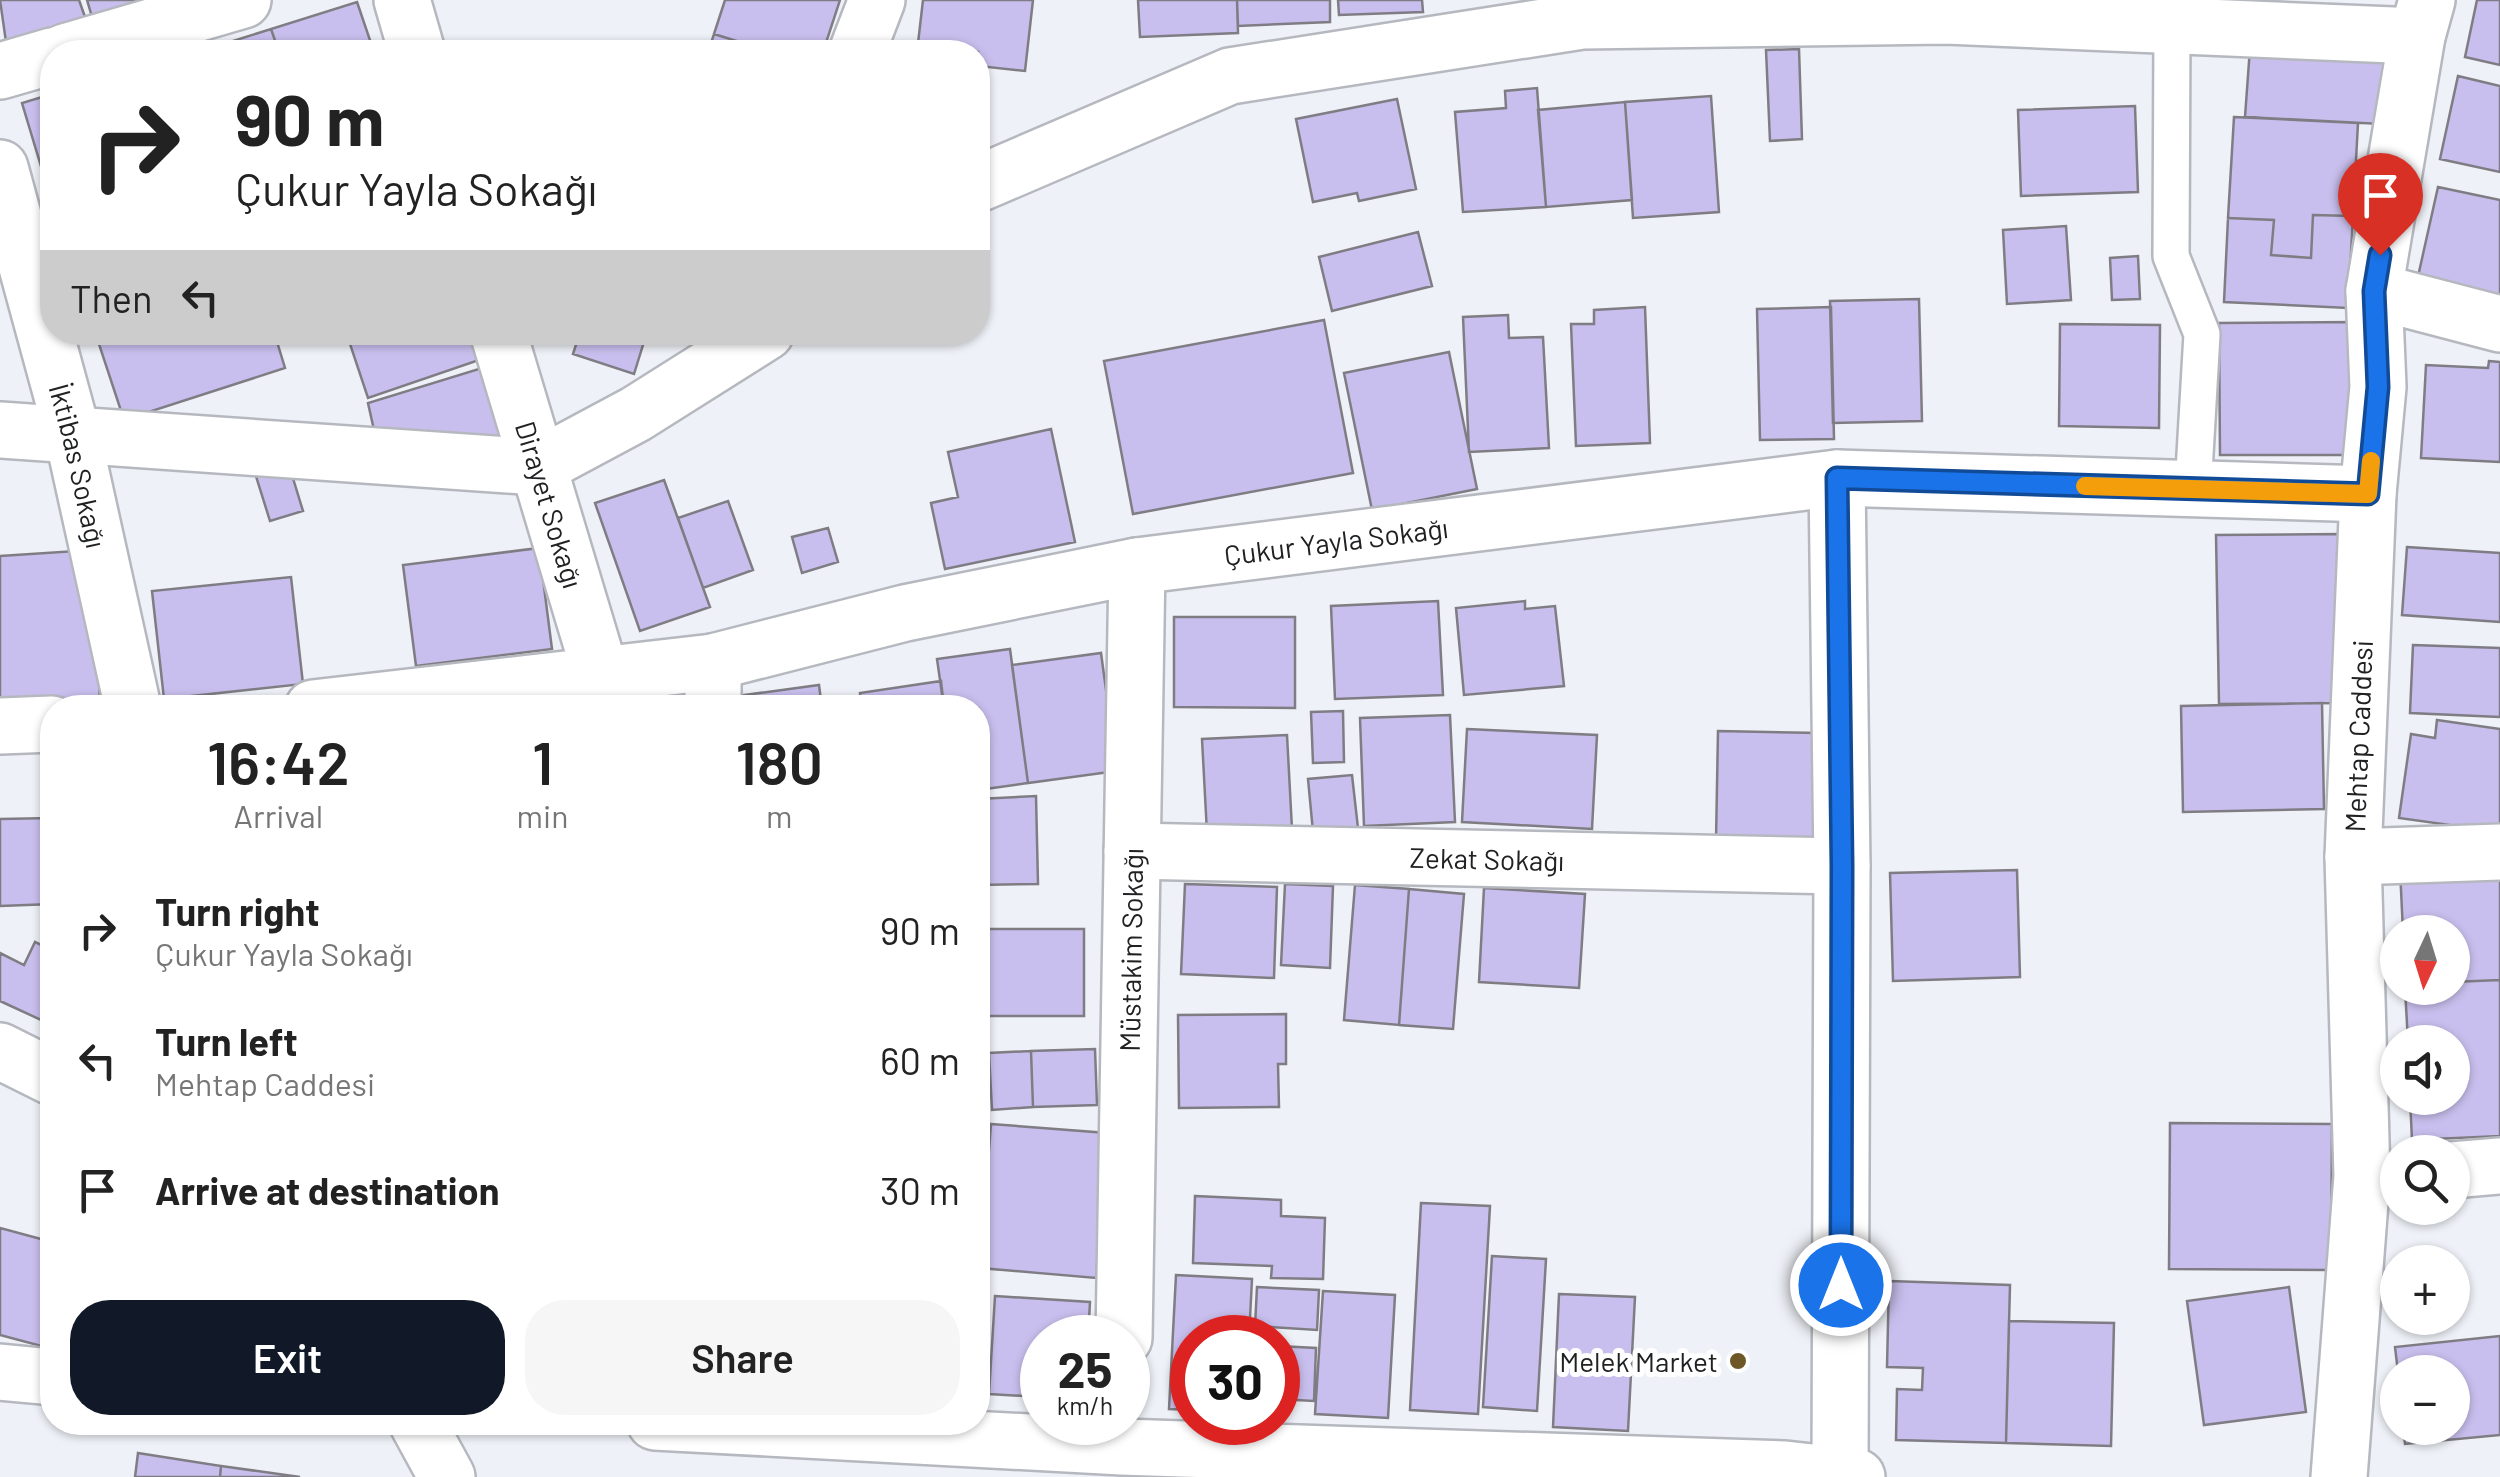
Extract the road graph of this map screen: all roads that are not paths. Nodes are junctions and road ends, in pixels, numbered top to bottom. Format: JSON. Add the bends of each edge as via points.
{"nodes":[{"id":1,"x":243,"y":0,"type":"edge"},
{"id":2,"x":402,"y":0,"type":"edge"},
{"id":3,"x":877,"y":0,"type":"edge"},
{"id":4,"x":2422,"y":18,"type":"edge"},
{"id":5,"x":2172,"y":26,"type":"junction"},
{"id":6,"x":105,"y":40,"type":"edge"},
{"id":7,"x":414,"y":40,"type":"edge"},
{"id":8,"x":861,"y":40,"type":"edge"},
{"id":9,"x":40,"y":60,"type":"edge"},
{"id":10,"x":0,"y":72,"type":"edge"},
{"id":11,"x":0,"y":168,"type":"edge"},
{"id":12,"x":990,"y":179,"type":"edge"},
{"id":13,"x":2374,"y":291,"type":"junction"},
{"id":14,"x":40,"y":315,"type":"edge"},
{"id":15,"x":2500,"y":324,"type":"edge"},
{"id":16,"x":48,"y":345,"type":"edge"},
{"id":17,"x":502,"y":345,"type":"edge"},
{"id":18,"x":741,"y":345,"type":"edge"},
{"id":19,"x":0,"y":430,"type":"edge"},
{"id":20,"x":72,"y":432,"type":"junction"},
{"id":21,"x":537,"y":467,"type":"junction"},
{"id":22,"x":1837,"y":478,"type":"junction"},
{"id":23,"x":2193,"y":489,"type":"junction"},
{"id":24,"x":2368,"y":494,"type":"junction"},
{"id":25,"x":1138,"y":566,"type":"junction"},
{"id":26,"x":601,"y":674,"type":"junction"},
{"id":27,"x":713,"y":685,"type":"edge"},
{"id":28,"x":130,"y":695,"type":"edge"},
{"id":29,"x":423,"y":695,"type":"edge"},
{"id":30,"x":40,"y":724,"type":"edge"},
{"id":31,"x":0,"y":726,"type":"edge"},
{"id":32,"x":1132,"y":851,"type":"junction"},
{"id":33,"x":2500,"y":852,"type":"edge"},
{"id":34,"x":2353,"y":857,"type":"junction"},
{"id":35,"x":1842,"y":866,"type":"junction"},
{"id":36,"x":0,"y":1050,"type":"edge"},
{"id":37,"x":40,"y":1071,"type":"edge"},
{"id":38,"x":2500,"y":1166,"type":"edge"},
{"id":39,"x":2470,"y":1168,"type":"edge"},
{"id":40,"x":2380,"y":1175,"type":"edge"},
{"id":41,"x":1124,"y":1315,"type":"edge"},
{"id":42,"x":0,"y":1372,"type":"edge"},
{"id":43,"x":40,"y":1376,"type":"edge"},
{"id":44,"x":990,"y":1431,"type":"edge"},
{"id":45,"x":1020,"y":1432,"type":"edge"},
{"id":46,"x":424,"y":1435,"type":"edge"},
{"id":47,"x":1150,"y":1437,"type":"edge"},
{"id":48,"x":1551,"y":1469,"type":"edge"},
{"id":49,"x":1849,"y":1476,"type":"edge"},
{"id":50,"x":447,"y":1477,"type":"edge"},
{"id":51,"x":2339,"y":1477,"type":"edge"}],
"edges":[{"from":1,"to":6,"type":"street"},
{"from":2,"to":7,"type":"street"},
{"from":3,"to":8,"type":"street"},
{"from":4,"to":5,"type":"street"},
{"from":4,"to":13,"type":"street","name":"Mehtap Caddesi"},
{"from":5,"to":12,"type":"street","via":[[1946,16],[1582,21],[1230,76]]},
{"from":5,"to":23,"type":"lane","via":[[2171,256],[2202,334]]},
{"from":9,"to":10,"type":"street"},
{"from":11,"to":14,"type":"street","name":"İktibas Sokağı"},
{"from":13,"to":15,"type":"street"},
{"from":13,"to":24,"type":"street","name":"Mehtap Caddesi","via":[[2378,387]]},
{"from":16,"to":20,"type":"street","name":"İktibas Sokağı"},
{"from":17,"to":21,"type":"street","name":"Dirayet Sokağı"},
{"from":18,"to":21,"type":"street"},
{"from":19,"to":20,"type":"street"},
{"from":20,"to":21,"type":"street"},
{"from":20,"to":28,"type":"street","name":"İktibas Sokağı"},
{"from":21,"to":26,"type":"street","name":"Dirayet Sokağı"},
{"from":22,"to":23,"type":"street","name":"Çukur Yayla Sokağı"},
{"from":22,"to":25,"type":"street","name":"Çukur Yayla Sokağı"},
{"from":22,"to":35,"type":"street"},
{"from":23,"to":24,"type":"street","name":"Çukur Yayla Sokağı"},
{"from":24,"to":34,"type":"street","name":"Mehtap Caddesi"},
{"from":25,"to":27,"type":"street","name":"Çukur Yayla Sokağı","via":[[905,614]]},
{"from":25,"to":32,"type":"street","name":"Müstakim Sokağı"},
{"from":26,"to":27,"type":"street","name":"Çukur Yayla Sokağı"},
{"from":26,"to":29,"type":"street","name":"Çukur Yayla Sokağı"},
{"from":30,"to":31,"type":"street"},
{"from":32,"to":35,"type":"street","name":"Zekat Sokağı"},
{"from":32,"to":41,"type":"street","name":"Müstakim Sokağı"},
{"from":33,"to":34,"type":"street"},
{"from":34,"to":40,"type":"street","name":"Mehtap Caddesi"},
{"from":35,"to":49,"type":"street"},
{"from":36,"to":37,"type":"street"},
{"from":38,"to":39,"type":"street"},
{"from":40,"to":51,"type":"street","name":"Mehtap Caddesi"},
{"from":42,"to":43,"type":"street"},
{"from":44,"to":45,"type":"street"},
{"from":46,"to":50,"type":"street"},
{"from":47,"to":48,"type":"street"},
{"from":48,"to":49,"type":"street"}]}
